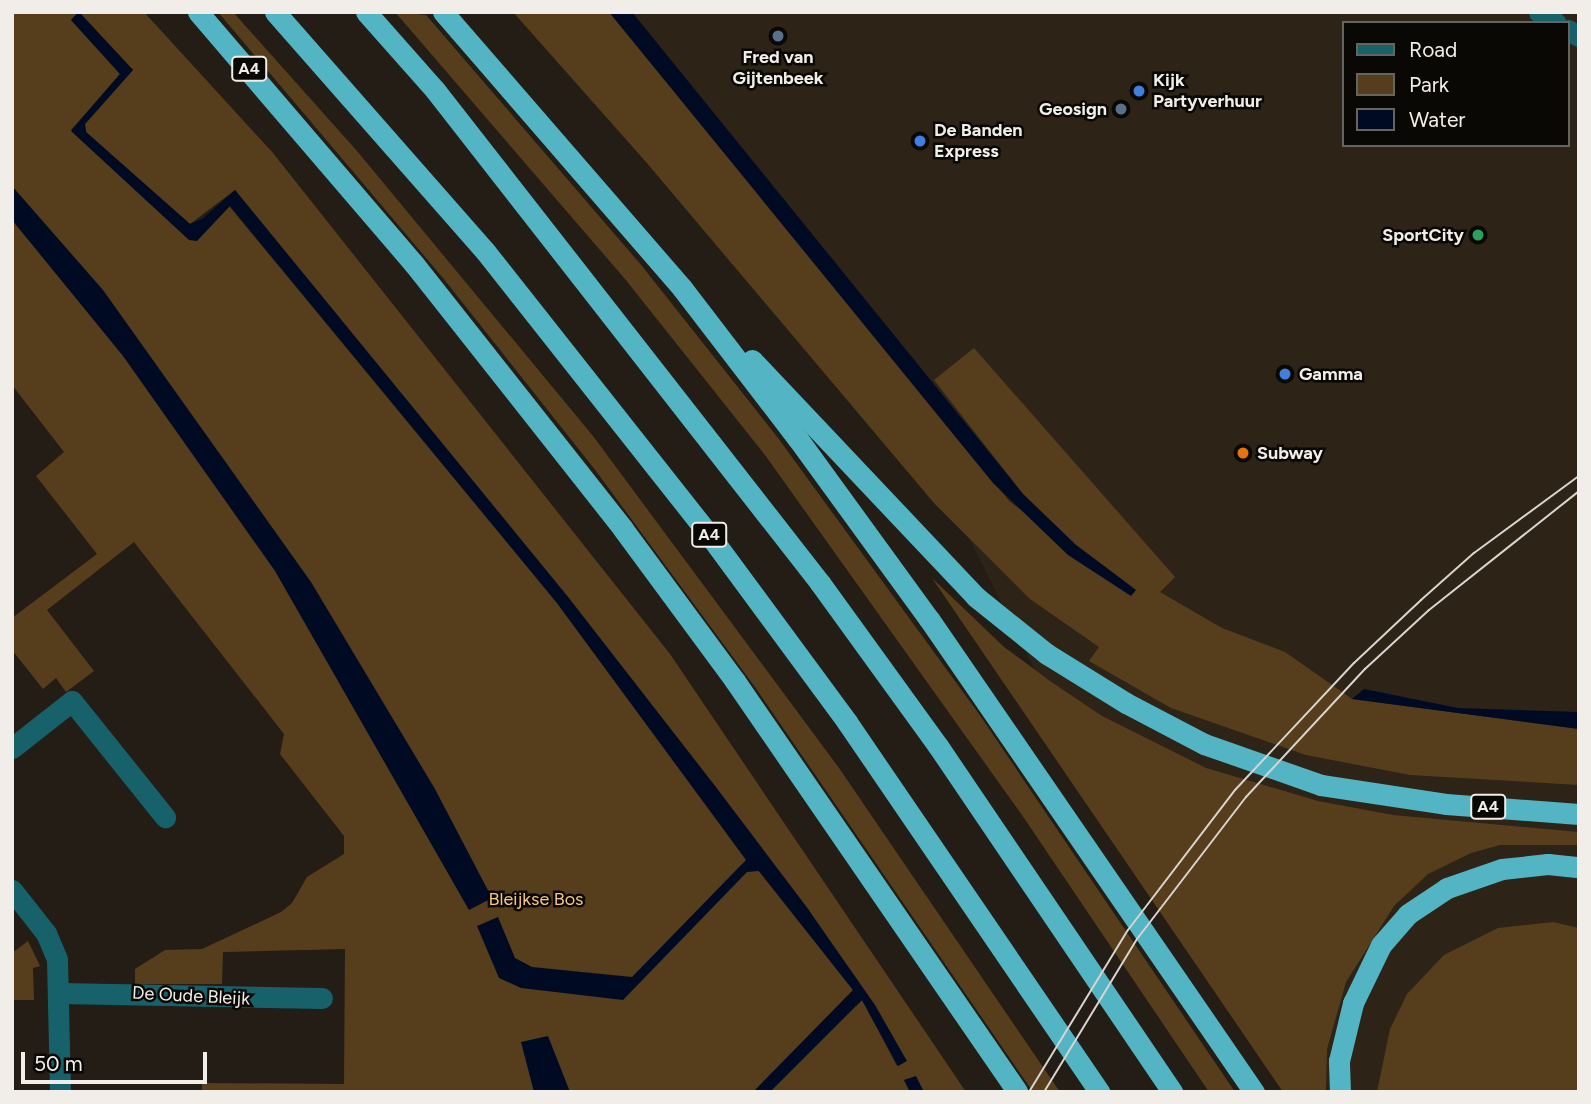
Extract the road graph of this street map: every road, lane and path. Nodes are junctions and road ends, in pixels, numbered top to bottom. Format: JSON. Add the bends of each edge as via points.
{"nodes":[{"id":1,"x":198,"y":12,"type":"edge"},
{"id":2,"x":275,"y":12,"type":"edge"},
{"id":3,"x":366,"y":12,"type":"edge"},
{"id":4,"x":443,"y":12,"type":"edge"},
{"id":5,"x":682,"y":288,"type":"junction"},
{"id":6,"x":12,"y":748,"type":"edge"},
{"id":7,"x":1579,"y":814,"type":"edge"},
{"id":8,"x":165,"y":817,"type":"dead end"},
{"id":9,"x":1579,"y":867,"type":"edge"},
{"id":10,"x":12,"y":890,"type":"edge"},
{"id":11,"x":60,"y":993,"type":"junction"},
{"id":12,"x":322,"y":998,"type":"dead end"},
{"id":13,"x":60,"y":1092,"type":"edge"},
{"id":14,"x":1017,"y":1092,"type":"edge"},
{"id":15,"x":1099,"y":1092,"type":"edge"},
{"id":16,"x":1172,"y":1092,"type":"edge"},
{"id":17,"x":1254,"y":1092,"type":"edge"},
{"id":18,"x":1340,"y":1092,"type":"edge"}],
"edges":[{"from":1,"to":14,"type":"highway","number":"A4","via":[[414,264],[623,529],[735,681]]},
{"from":2,"to":15,"type":"highway","number":"A4","via":[[485,251],[713,540],[848,722]]},
{"from":3,"to":16,"type":"highway","via":[[460,120],[812,572],[954,769]]},
{"from":4,"to":5,"type":"highway","number":"A4"},
{"from":5,"to":7,"type":"highway","number":"A4","via":[[976,597],[1047,654],[1126,703],[1215,748],[1321,785],[1446,804]]},
{"from":5,"to":17,"type":"highway","number":"A4","via":[[929,619]]},
{"from":6,"to":8,"type":"street","via":[[72,701]]},
{"from":9,"to":18,"type":"highway","via":[[1535,864],[1502,869],[1447,888],[1408,914],[1381,945],[1353,1003],[1339,1061]]},
{"from":10,"to":11,"type":"street","via":[[46,933],[57,959]]},
{"from":11,"to":12,"type":"street","name":"De Oude Bleijk"},
{"from":11,"to":13,"type":"street"}]}
